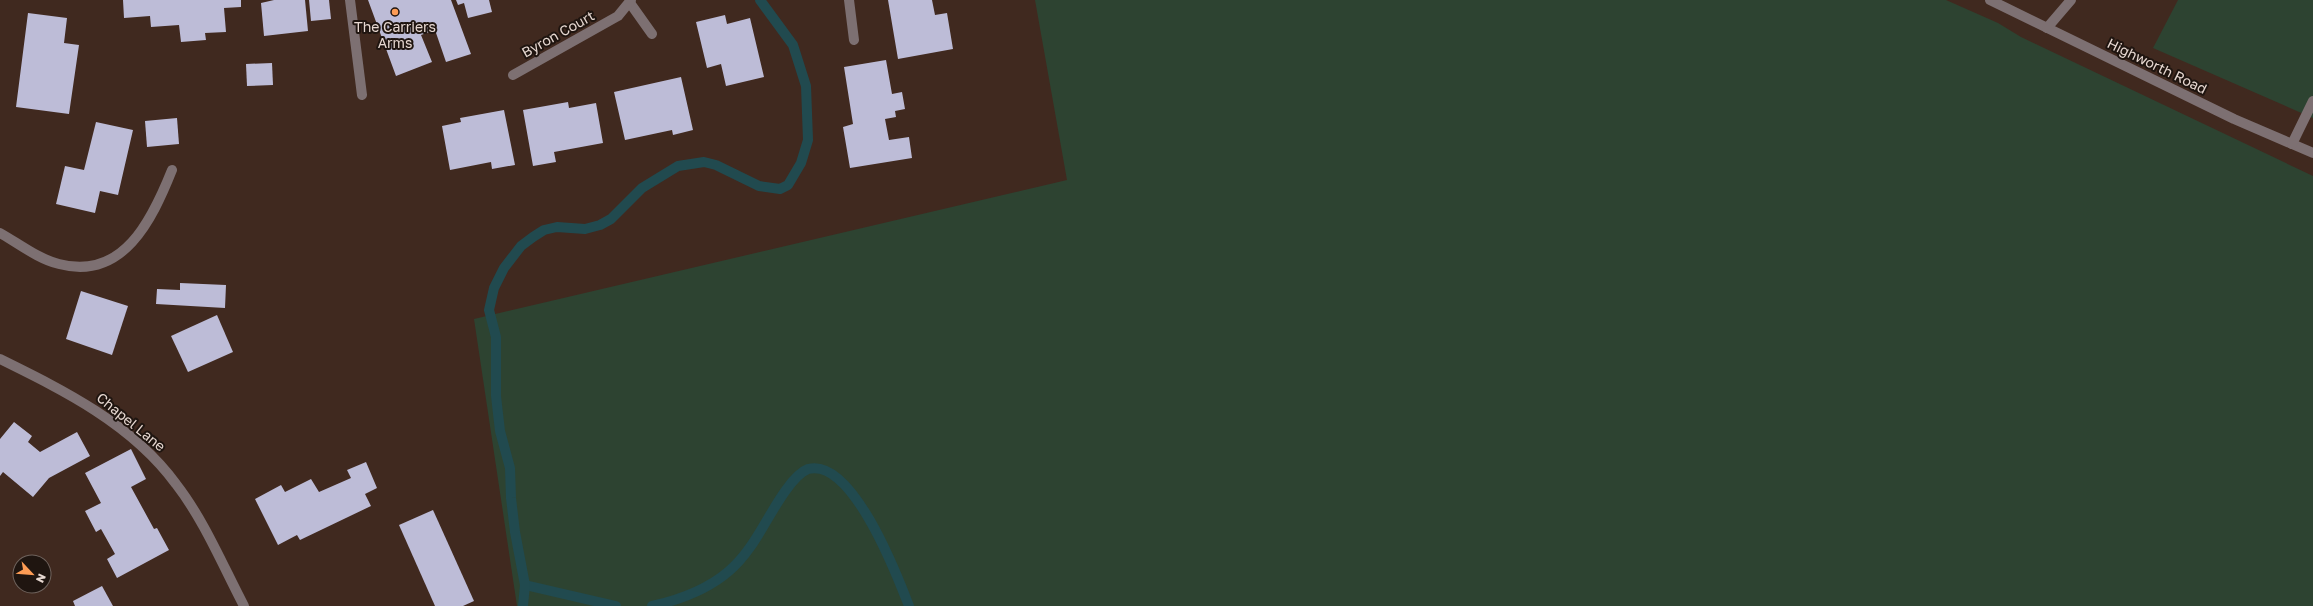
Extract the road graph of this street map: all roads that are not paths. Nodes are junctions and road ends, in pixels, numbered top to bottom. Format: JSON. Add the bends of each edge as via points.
{"nodes":[{"id":1,"x":350,"y":0,"type":"edge"},
{"id":2,"x":849,"y":0,"type":"edge"},
{"id":3,"x":1990,"y":0,"type":"edge"},
{"id":4,"x":2071,"y":0,"type":"edge"},
{"id":5,"x":631,"y":2,"type":"edge"},
{"id":6,"x":2047,"y":28,"type":"junction"},
{"id":7,"x":652,"y":34,"type":"dead end"},
{"id":8,"x":854,"y":40,"type":"dead end"},
{"id":9,"x":513,"y":75,"type":"dead end"},
{"id":10,"x":362,"y":95,"type":"dead end"},
{"id":11,"x":2313,"y":101,"type":"edge"},
{"id":12,"x":2292,"y":144,"type":"junction"},
{"id":13,"x":2313,"y":153,"type":"edge"},
{"id":14,"x":172,"y":170,"type":"dead end"},
{"id":15,"x":0,"y":233,"type":"edge"},
{"id":16,"x":0,"y":358,"type":"edge"},
{"id":17,"x":244,"y":606,"type":"edge"}],
"edges":[{"from":1,"to":10,"type":"street"},
{"from":2,"to":8,"type":"street"},
{"from":3,"to":6,"type":"street","name":"Highworth Road"},
{"from":4,"to":6,"type":"street"},
{"from":5,"to":7,"type":"street"},
{"from":5,"to":9,"type":"street","name":"Byron Court","via":[[618,16]]},
{"from":6,"to":12,"type":"street","name":"Highworth Road","via":[[2227,116]]},
{"from":11,"to":12,"type":"street"},
{"from":12,"to":13,"type":"street","name":"Highworth Road"},
{"from":14,"to":15,"type":"street","via":[[152,213],[134,241],[121,254],[99,265],[84,268],[58,264]]},
{"from":16,"to":17,"type":"street","name":"Chapel Lane","via":[[85,403],[136,441],[160,464],[178,485]]}]}
